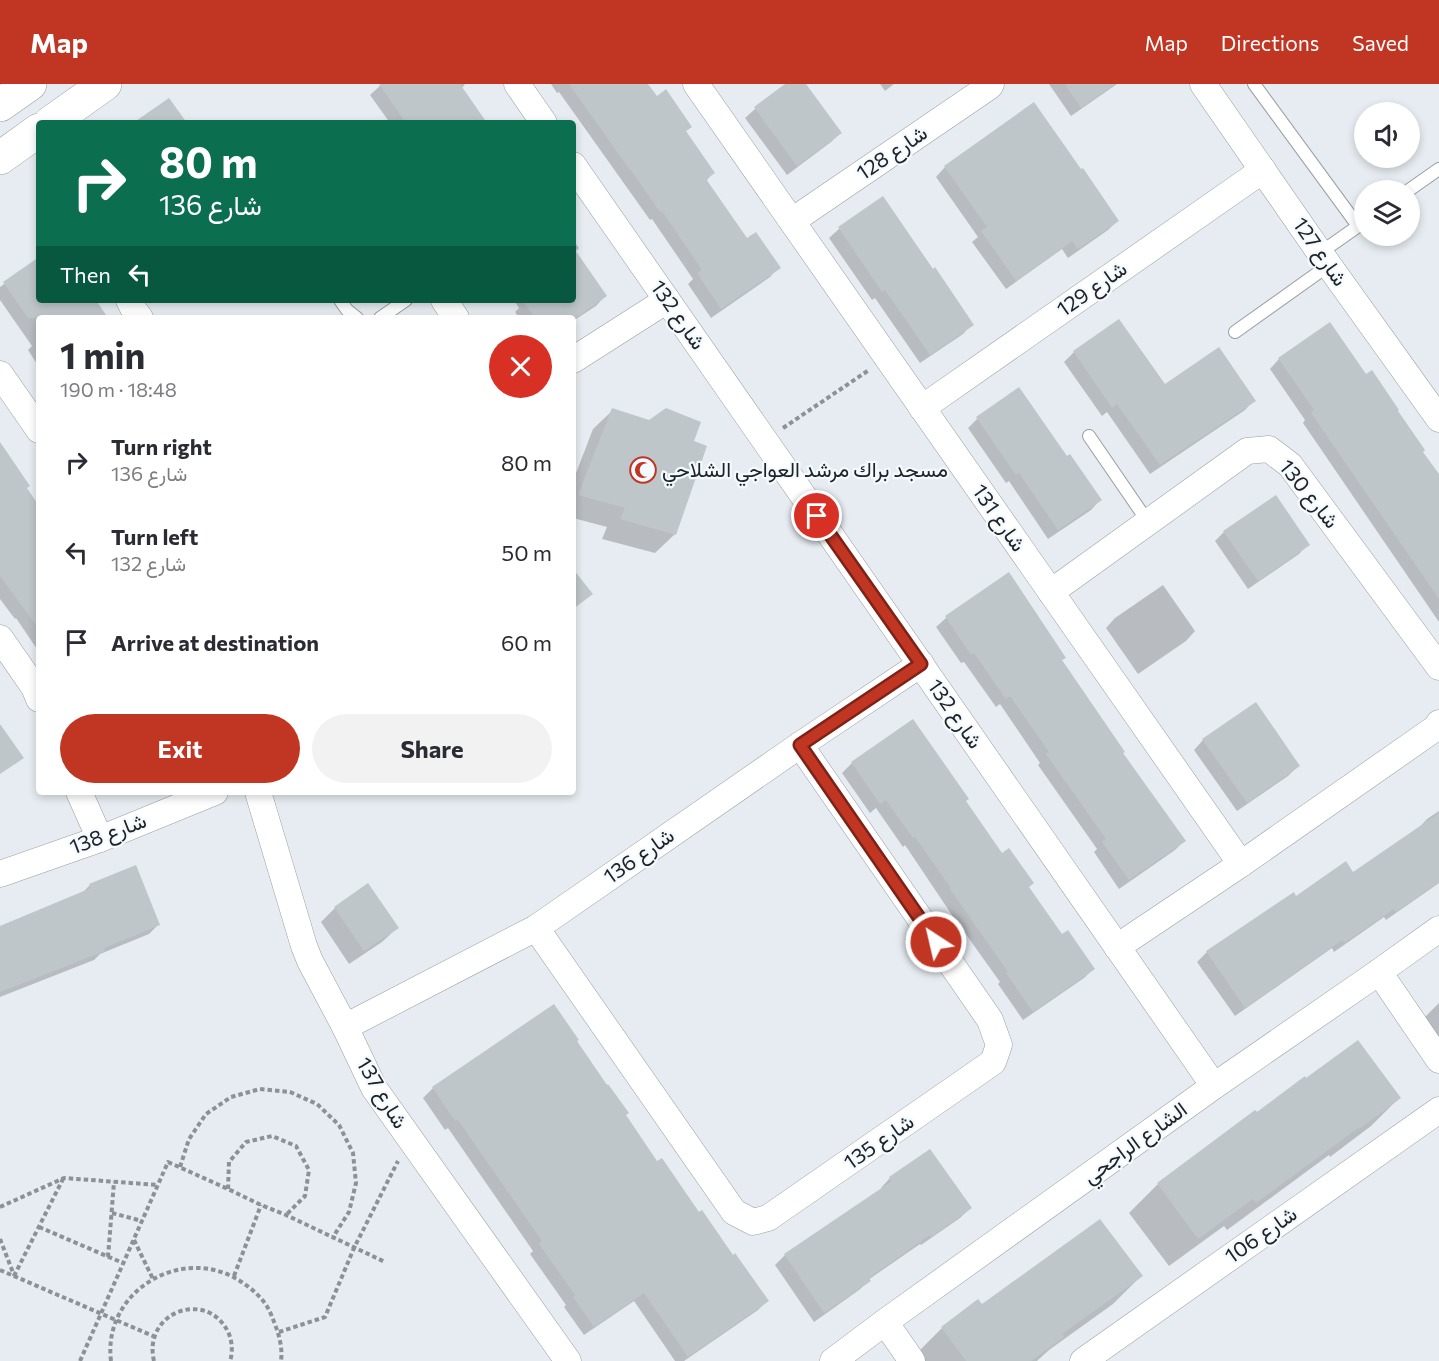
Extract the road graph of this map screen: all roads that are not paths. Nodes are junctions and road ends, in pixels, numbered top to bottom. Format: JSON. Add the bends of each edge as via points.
{"nodes":[{"id":1,"x":30,"y":84,"type":"edge"},
{"id":2,"x":105,"y":84,"type":"edge"},
{"id":3,"x":517,"y":84,"type":"edge"},
{"id":4,"x":696,"y":84,"type":"edge"},
{"id":5,"x":991,"y":84,"type":"edge"},
{"id":6,"x":1203,"y":84,"type":"edge"},
{"id":7,"x":1254,"y":84,"type":"edge"},
{"id":8,"x":0,"y":105,"type":"edge"},
{"id":9,"x":49,"y":120,"type":"edge"},
{"id":10,"x":542,"y":120,"type":"edge"},
{"id":11,"x":36,"y":129,"type":"edge"},
{"id":12,"x":23,"y":137,"type":"edge"},
{"id":13,"x":576,"y":169,"type":"edge"},
{"id":14,"x":1439,"y":169,"type":"edge"},
{"id":15,"x":1263,"y":170,"type":"junction"},
{"id":16,"x":1420,"y":182,"type":"edge"},
{"id":17,"x":1354,"y":214,"type":"edge"},
{"id":18,"x":792,"y":221,"type":"junction"},
{"id":19,"x":1354,"y":232,"type":"edge"},
{"id":20,"x":1325,"y":259,"type":"junction"},
{"id":21,"x":667,"y":300,"type":"junction"},
{"id":22,"x":342,"y":303,"type":"edge"},
{"id":23,"x":402,"y":303,"type":"edge"},
{"id":24,"x":353,"y":315,"type":"edge"},
{"id":25,"x":384,"y":315,"type":"edge"},
{"id":26,"x":1235,"y":332,"type":"dead end"},
{"id":27,"x":576,"y":358,"type":"edge"},
{"id":28,"x":2,"y":382,"type":"edge"},
{"id":29,"x":922,"y":408,"type":"junction"},
{"id":30,"x":1439,"y":419,"type":"edge"},
{"id":31,"x":36,"y":426,"type":"edge"},
{"id":32,"x":1089,"y":436,"type":"dead end"},
{"id":33,"x":1148,"y":522,"type":"junction"},
{"id":34,"x":1050,"y":592,"type":"junction"},
{"id":35,"x":0,"y":638,"type":"edge"},
{"id":36,"x":921,"y":664,"type":"junction"},
{"id":37,"x":1439,"y":667,"type":"edge"},
{"id":38,"x":36,"y":692,"type":"edge"},
{"id":39,"x":1439,"y":723,"type":"edge"},
{"id":40,"x":800,"y":745,"type":"junction"},
{"id":41,"x":80,"y":795,"type":"edge"},
{"id":42,"x":208,"y":795,"type":"edge"},
{"id":43,"x":259,"y":795,"type":"edge"},
{"id":44,"x":100,"y":839,"type":"junction"},
{"id":45,"x":1240,"y":864,"type":"junction"},
{"id":46,"x":0,"y":874,"type":"edge"},
{"id":47,"x":536,"y":928,"type":"junction"},
{"id":48,"x":1439,"y":929,"type":"edge"},
{"id":49,"x":1117,"y":947,"type":"junction"},
{"id":50,"x":1379,"y":972,"type":"junction"},
{"id":51,"x":345,"y":1027,"type":"junction"},
{"id":52,"x":1439,"y":1060,"type":"edge"},
{"id":53,"x":1214,"y":1086,"type":"junction"},
{"id":54,"x":1439,"y":1110,"type":"edge"},
{"id":55,"x":885,"y":1322,"type":"junction"},
{"id":56,"x":568,"y":1361,"type":"edge"},
{"id":57,"x":833,"y":1361,"type":"edge"},
{"id":58,"x":912,"y":1361,"type":"edge"},
{"id":59,"x":1083,"y":1361,"type":"edge"}],
"edges":[{"from":1,"to":8,"type":"street"},
{"from":2,"to":9,"type":"street"},
{"from":3,"to":10,"type":"street"},
{"from":4,"to":18,"type":"street","name":"شارع 131"},
{"from":5,"to":18,"type":"street","name":"شارع 128"},
{"from":6,"to":15,"type":"street","name":"شارع 127"},
{"from":7,"to":17,"type":"lane"},
{"from":11,"to":12,"type":"street"},
{"from":13,"to":21,"type":"street","name":"شارع 132"},
{"from":14,"to":16,"type":"lane"},
{"from":15,"to":20,"type":"street","name":"شارع 127"},
{"from":15,"to":29,"type":"street","name":"شارع 129"},
{"from":18,"to":29,"type":"street","name":"شارع 131"},
{"from":19,"to":20,"type":"lane"},
{"from":20,"to":26,"type":"lane"},
{"from":20,"to":30,"type":"street","name":"شارع 127"},
{"from":21,"to":27,"type":"street"},
{"from":21,"to":36,"type":"street","name":"شارع 132"},
{"from":22,"to":24,"type":"lane"},
{"from":23,"to":25,"type":"lane"},
{"from":28,"to":31,"type":"street"},
{"from":29,"to":34,"type":"street","name":"شارع 131"},
{"from":32,"to":33,"type":"lane"},
{"from":33,"to":34,"type":"street","name":"شارع 130"},
{"from":33,"to":37,"type":"street","name":"شارع 130","via":[[1247,451],[1269,449],[1290,465]]},
{"from":34,"to":45,"type":"street","name":"شارع 131"},
{"from":35,"to":38,"type":"street"},
{"from":36,"to":40,"type":"street","name":"شارع 136"},
{"from":36,"to":49,"type":"street","name":"شارع 132"},
{"from":39,"to":45,"type":"street"},
{"from":40,"to":47,"type":"street","name":"شارع 136"},
{"from":40,"to":47,"type":"street","name":"شارع 135","via":[[990,1020],[999,1045],[993,1062],[768,1218],[753,1222],[734,1212]]},
{"from":41,"to":44,"type":"street"},
{"from":42,"to":44,"type":"street","name":"شارع 138"},
{"from":43,"to":51,"type":"street","name":"شارع 137","via":[[304,946]]},
{"from":44,"to":46,"type":"street","name":"شارع 138"},
{"from":45,"to":49,"type":"street"},
{"from":47,"to":51,"type":"street","name":"شارع 136"},
{"from":48,"to":50,"type":"street","name":"الشارع الراجحي"},
{"from":49,"to":53,"type":"street","name":"شارع 132"},
{"from":50,"to":52,"type":"street"},
{"from":50,"to":53,"type":"street","name":"الشارع الراجحي"},
{"from":51,"to":56,"type":"street","name":"شارع 137","via":[[374,1088]]},
{"from":53,"to":55,"type":"street","name":"الشارع الراجحي"},
{"from":54,"to":59,"type":"street","name":"شارع 106"},
{"from":55,"to":57,"type":"street","name":"الشارع الراجحي"},
{"from":55,"to":58,"type":"street"}]}
